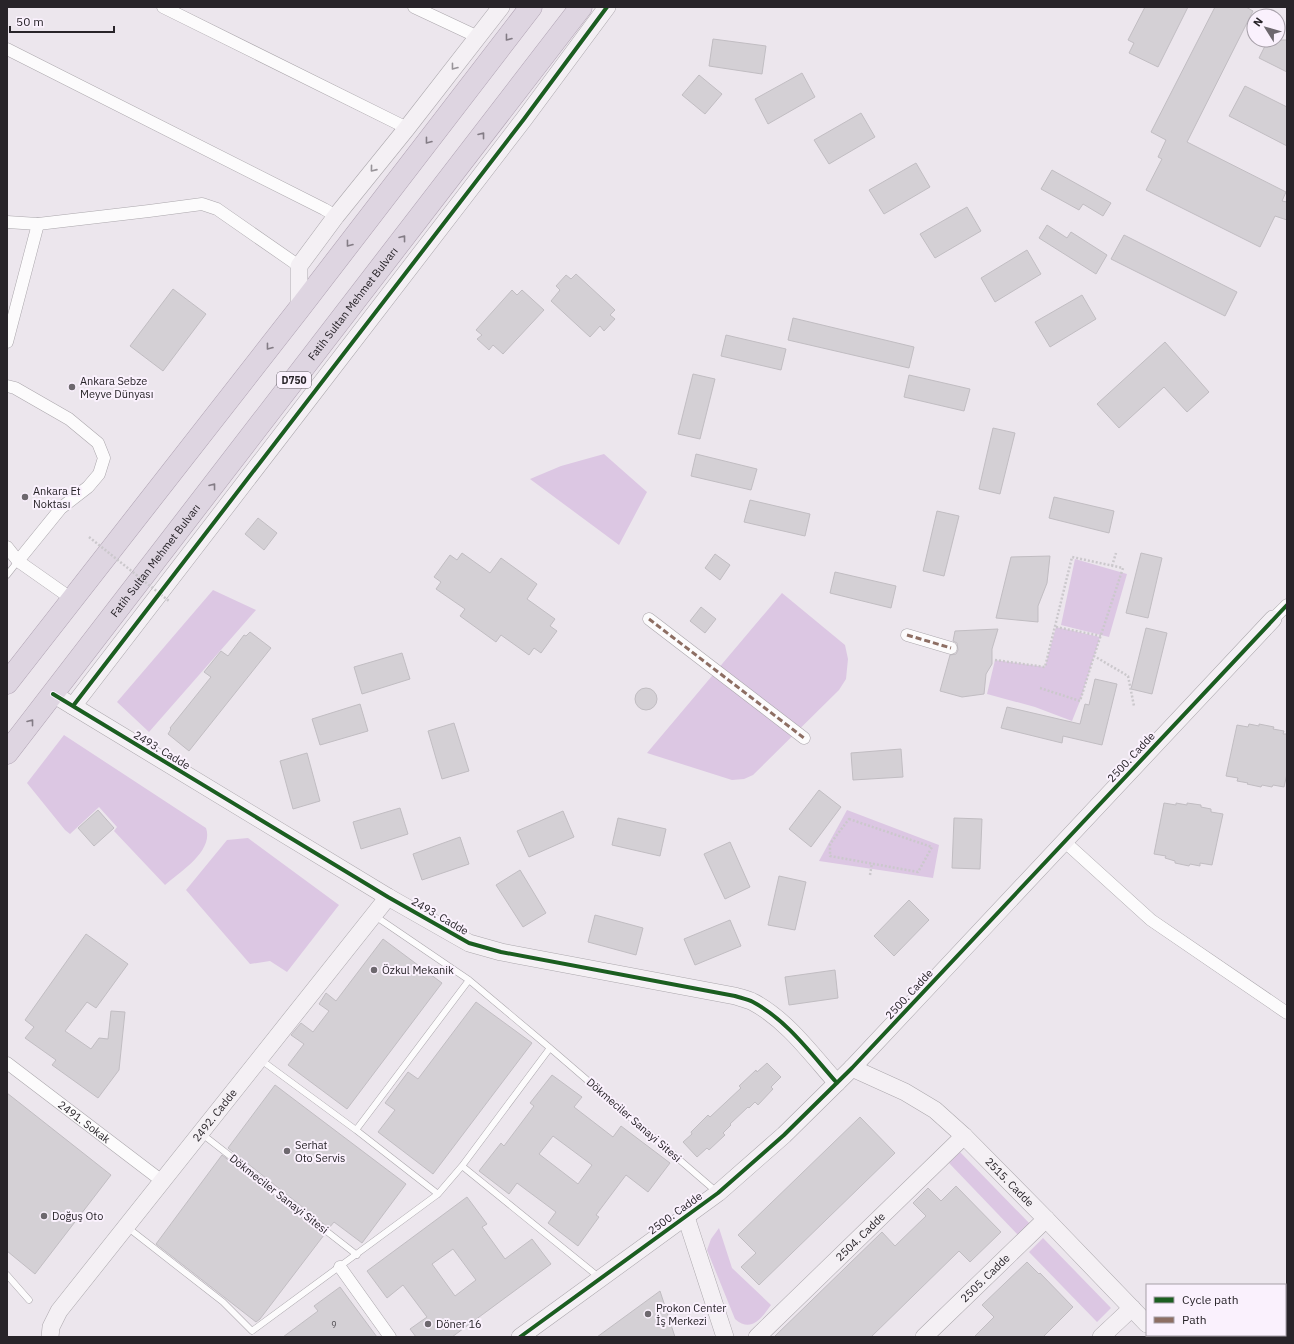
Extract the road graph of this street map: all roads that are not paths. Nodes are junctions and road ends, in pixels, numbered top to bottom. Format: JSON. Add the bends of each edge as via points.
{"nodes":[{"id":1,"x":163,"y":7,"type":"edge"},
{"id":2,"x":414,"y":7,"type":"edge"},
{"id":3,"x":501,"y":7,"type":"edge"},
{"id":4,"x":531,"y":7,"type":"edge"},
{"id":5,"x":581,"y":7,"type":"edge"},
{"id":6,"x":607,"y":7,"type":"edge"},
{"id":7,"x":478,"y":36,"type":"junction"},
{"id":8,"x":7,"y":49,"type":"edge"},
{"id":9,"x":407,"y":128,"type":"junction"},
{"id":10,"x":336,"y":216,"type":"junction"},
{"id":11,"x":7,"y":222,"type":"edge"},
{"id":12,"x":38,"y":224,"type":"junction"},
{"id":13,"x":299,"y":266,"type":"junction"},
{"id":14,"x":299,"y":309,"type":"junction"},
{"id":15,"x":7,"y":342,"type":"edge"},
{"id":16,"x":7,"y":386,"type":"edge"},
{"id":17,"x":7,"y":547,"type":"edge"},
{"id":18,"x":18,"y":560,"type":"junction"},
{"id":19,"x":7,"y":575,"type":"edge"},
{"id":20,"x":72,"y":599,"type":"junction"},
{"id":21,"x":1287,"y":604,"type":"edge"},
{"id":22,"x":649,"y":619,"type":"dead end"},
{"id":23,"x":1273,"y":619,"type":"joint"},
{"id":24,"x":907,"y":635,"type":"dead end"},
{"id":25,"x":951,"y":648,"type":"dead end"},
{"id":26,"x":7,"y":683,"type":"edge"},
{"id":27,"x":53,"y":694,"type":"junction"},
{"id":28,"x":73,"y":706,"type":"junction"},
{"id":29,"x":804,"y":738,"type":"dead end"},
{"id":30,"x":7,"y":753,"type":"edge"},
{"id":31,"x":1064,"y":842,"type":"junction"},
{"id":32,"x":388,"y":897,"type":"junction"},
{"id":33,"x":374,"y":915,"type":"junction"},
{"id":34,"x":470,"y":980,"type":"junction"},
{"id":35,"x":1285,"y":1011,"type":"edge"},
{"id":36,"x":550,"y":1048,"type":"junction"},
{"id":37,"x":259,"y":1058,"type":"junction"},
{"id":38,"x":7,"y":1062,"type":"edge"},
{"id":39,"x":852,"y":1068,"type":"junction"},
{"id":40,"x":837,"y":1083,"type":"junction"},
{"id":41,"x":356,"y":1130,"type":"junction"},
{"id":42,"x":201,"y":1133,"type":"junction"},
{"id":43,"x":964,"y":1136,"type":"junction"},
{"id":44,"x":462,"y":1166,"type":"junction"},
{"id":45,"x":162,"y":1181,"type":"junction"},
{"id":46,"x":718,"y":1193,"type":"junction"},
{"id":47,"x":438,"y":1194,"type":"junction"},
{"id":48,"x":686,"y":1217,"type":"junction"},
{"id":49,"x":1046,"y":1219,"type":"junction"},
{"id":50,"x":126,"y":1227,"type":"junction"},
{"id":51,"x":357,"y":1255,"type":"junction"},
{"id":52,"x":340,"y":1267,"type":"junction"},
{"id":53,"x":7,"y":1275,"type":"edge"},
{"id":54,"x":601,"y":1278,"type":"junction"},
{"id":55,"x":29,"y":1300,"type":"dead end"},
{"id":56,"x":1132,"y":1308,"type":"junction"},
{"id":57,"x":1146,"y":1323,"type":"edge"},
{"id":58,"x":251,"y":1334,"type":"edge"},
{"id":59,"x":50,"y":1337,"type":"edge"},
{"id":60,"x":390,"y":1337,"type":"edge"},
{"id":61,"x":520,"y":1337,"type":"edge"},
{"id":62,"x":725,"y":1337,"type":"edge"},
{"id":63,"x":757,"y":1337,"type":"edge"},
{"id":64,"x":924,"y":1337,"type":"edge"},
{"id":65,"x":1102,"y":1337,"type":"edge"}],
"edges":[{"from":1,"to":9,"type":"street"},
{"from":2,"to":7,"type":"street"},
{"from":3,"to":7,"type":"street"},
{"from":4,"to":14,"type":"highway","one_way":true},
{"from":27,"to":5,"type":"highway","name":"Fatih Sultan Mehmet Bulvarı","number":"D750","one_way":true},
{"from":6,"to":28,"type":"street","via":[[486,169]]},
{"from":7,"to":9,"type":"street","one_way":true},
{"from":8,"to":10,"type":"street"},
{"from":9,"to":10,"type":"street","one_way":true},
{"from":10,"to":13,"type":"street"},
{"from":11,"to":12,"type":"street"},
{"from":12,"to":13,"type":"street","via":[[202,204],[217,209]]},
{"from":12,"to":15,"type":"street"},
{"from":13,"to":14,"type":"street"},
{"from":14,"to":20,"type":"highway","one_way":true},
{"from":16,"to":18,"type":"street","via":[[15,388],[68,419],[98,443],[104,458],[100,474],[61,508]]},
{"from":17,"to":18,"type":"street"},
{"from":18,"to":19,"type":"lane"},
{"from":18,"to":20,"type":"street"},
{"from":20,"to":26,"type":"highway"},
{"from":21,"to":23,"type":"street"},
{"from":22,"to":29,"type":"street"},
{"from":23,"to":31,"type":"street","name":"2500. Cadde"},
{"from":24,"to":25,"type":"street"},
{"from":27,"to":28,"type":"street","name":"2493. Cadde"},
{"from":30,"to":27,"type":"highway","name":"Fatih Sultan Mehmet Bulvarı","number":"D750","one_way":true},
{"from":28,"to":32,"type":"street","name":"2493. Cadde"},
{"from":31,"to":35,"type":"street","via":[[1151,920]]},
{"from":31,"to":39,"type":"street","name":"2500. Cadde"},
{"from":32,"to":33,"type":"street","name":"2492. Cadde"},
{"from":32,"to":40,"type":"street","name":"2493. Cadde","via":[[469,943],[486,948],[735,996],[752,1002],[784,1024]]},
{"from":33,"to":34,"type":"lane","name":"Dökmeciler Sanayi Sitesi"},
{"from":33,"to":37,"type":"street","name":"2492. Cadde"},
{"from":34,"to":36,"type":"lane","name":"Dökmeciler Sanayi Sitesi"},
{"from":34,"to":41,"type":"lane"},
{"from":36,"to":44,"type":"lane"},
{"from":36,"to":46,"type":"lane","name":"Dökmeciler Sanayi Sitesi"},
{"from":37,"to":41,"type":"lane"},
{"from":37,"to":42,"type":"street","name":"2492. Cadde"},
{"from":38,"to":45,"type":"street","name":"2491. Sokak"},
{"from":39,"to":40,"type":"street","name":"2500. Cadde"},
{"from":39,"to":43,"type":"street","name":"2515. Cadde","via":[[905,1092],[936,1110]]},
{"from":40,"to":46,"type":"street","name":"2500. Cadde","via":[[784,1135]]},
{"from":41,"to":47,"type":"lane"},
{"from":42,"to":45,"type":"street","name":"2492. Cadde"},
{"from":42,"to":51,"type":"lane","name":"Dökmeciler Sanayi Sitesi"},
{"from":43,"to":49,"type":"street","name":"2515. Cadde"},
{"from":43,"to":63,"type":"street","name":"2504. Cadde"},
{"from":44,"to":47,"type":"lane"},
{"from":44,"to":54,"type":"lane"},
{"from":45,"to":50,"type":"street","name":"2492. Cadde"},
{"from":46,"to":48,"type":"street","name":"2500. Cadde"},
{"from":47,"to":51,"type":"lane"},
{"from":48,"to":54,"type":"street","name":"2500. Cadde"},
{"from":48,"to":62,"type":"street"},
{"from":49,"to":56,"type":"street","name":"2515. Cadde"},
{"from":49,"to":64,"type":"street","name":"2505. Cadde"},
{"from":50,"to":58,"type":"lane","via":[[223,1302]]},
{"from":50,"to":59,"type":"street","name":"2492. Cadde","via":[[59,1311],[51,1327]]},
{"from":51,"to":52,"type":"lane"},
{"from":52,"to":58,"type":"lane"},
{"from":52,"to":60,"type":"street"},
{"from":53,"to":55,"type":"lane"},
{"from":54,"to":61,"type":"street","name":"2500. Cadde"},
{"from":56,"to":57,"type":"street","name":"2515. Cadde"},
{"from":56,"to":65,"type":"street"}]}
